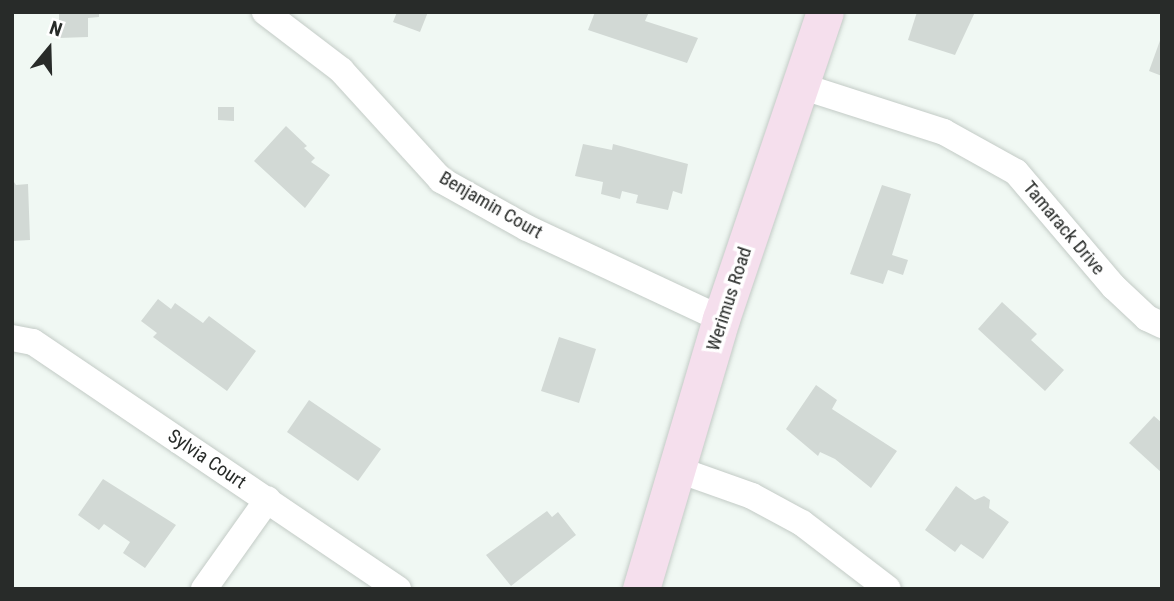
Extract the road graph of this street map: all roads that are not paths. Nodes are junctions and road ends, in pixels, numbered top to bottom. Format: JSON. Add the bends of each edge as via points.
{"nodes":[{"id":1,"x":265,"y":12,"type":"edge"},
{"id":2,"x":825,"y":12,"type":"edge"},
{"id":3,"x":800,"y":86,"type":"junction"},
{"id":4,"x":721,"y":319,"type":"junction"},
{"id":5,"x":1162,"y":325,"type":"edge"},
{"id":6,"x":12,"y":338,"type":"edge"},
{"id":7,"x":679,"y":470,"type":"junction"},
{"id":8,"x":268,"y":499,"type":"junction"},
{"id":9,"x":204,"y":589,"type":"edge"},
{"id":10,"x":398,"y":589,"type":"edge"},
{"id":11,"x":641,"y":589,"type":"edge"},
{"id":12,"x":888,"y":589,"type":"edge"}],
"edges":[{"from":1,"to":4,"type":"street","name":"Benjamin Court","via":[[341,70],[441,180],[527,228]]},
{"from":2,"to":3,"type":"main road","name":"Werimus Road"},
{"from":3,"to":4,"type":"main road","name":"Werimus Road"},
{"from":3,"to":5,"type":"street","name":"Tamarack Drive","via":[[944,132],[1016,172],[1114,286]]},
{"from":4,"to":7,"type":"main road","name":"Werimus Road"},
{"from":6,"to":8,"type":"street","name":"Sylvia Court","via":[[33,342]]},
{"from":7,"to":11,"type":"main road","name":"Werimus Road"},
{"from":7,"to":12,"type":"street","via":[[752,496],[802,523]]},
{"from":8,"to":9,"type":"street"},
{"from":8,"to":10,"type":"street","name":"Sylvia Court"}]}
